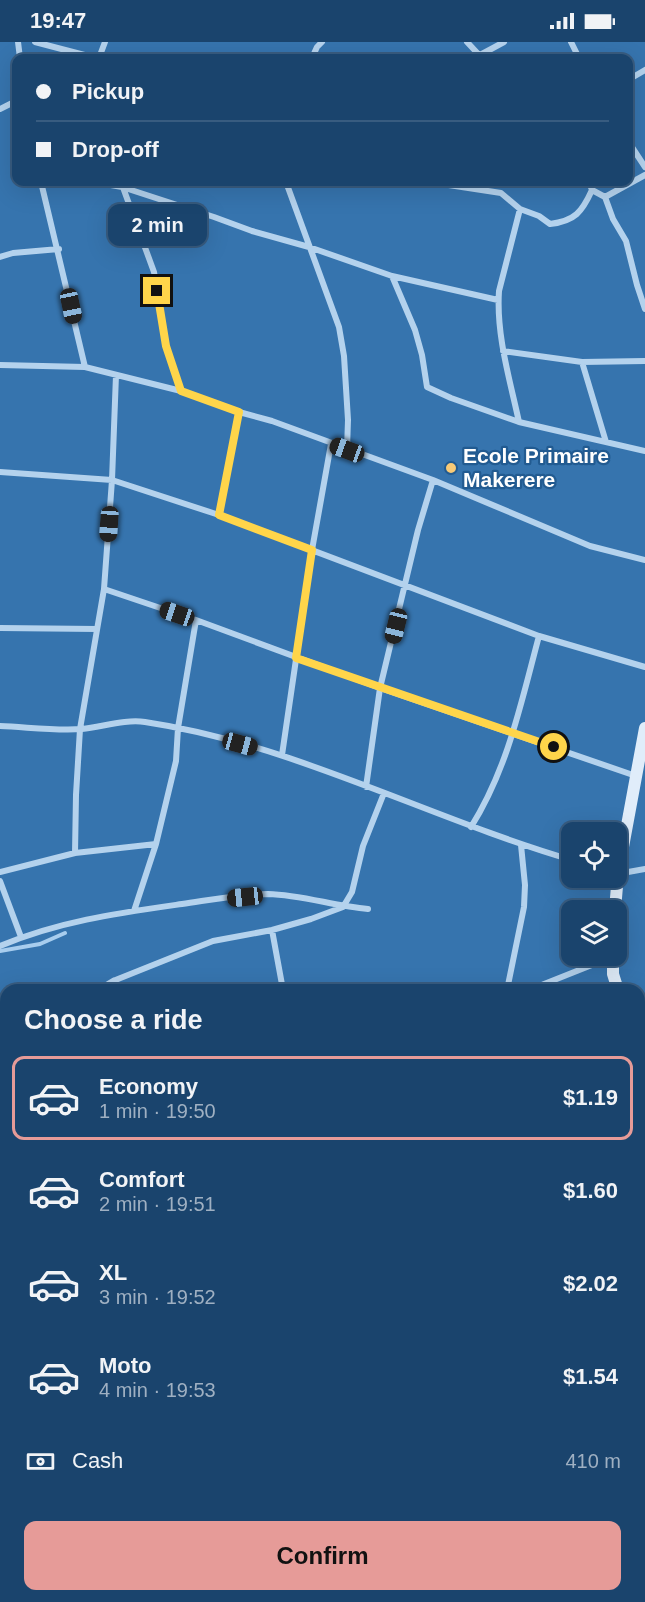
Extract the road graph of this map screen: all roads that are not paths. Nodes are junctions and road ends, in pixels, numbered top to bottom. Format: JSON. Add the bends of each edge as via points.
{"nodes":[{"id":1,"x":34,"y":42,"type":"edge"},
{"id":2,"x":467,"y":42,"type":"edge"},
{"id":3,"x":504,"y":42,"type":"edge"},
{"id":4,"x":82,"y":54,"type":"edge"},
{"id":5,"x":478,"y":54,"type":"edge"},
{"id":6,"x":486,"y":54,"type":"edge"},
{"id":7,"x":633,"y":149,"type":"edge"},
{"id":8,"x":645,"y":167,"type":"edge"},
{"id":9,"x":43,"y":186,"type":"edge"},
{"id":10,"x":122,"y":186,"type":"edge"},
{"id":11,"x":127,"y":186,"type":"edge"},
{"id":12,"x":287,"y":186,"type":"edge"},
{"id":13,"x":455,"y":186,"type":"edge"},
{"id":14,"x":590,"y":186,"type":"edge"},
{"id":15,"x":624,"y":186,"type":"edge"},
{"id":16,"x":592,"y":190,"type":"junction"},
{"id":17,"x":605,"y":196,"type":"junction"},
{"id":18,"x":520,"y":209,"type":"junction"},
{"id":19,"x":309,"y":247,"type":"junction"},
{"id":20,"x":58,"y":249,"type":"junction"},
{"id":21,"x":0,"y":257,"type":"edge"},
{"id":22,"x":392,"y":276,"type":"junction"},
{"id":23,"x":498,"y":300,"type":"junction"},
{"id":24,"x":645,"y":309,"type":"edge"},
{"id":25,"x":504,"y":351,"type":"junction"},
{"id":26,"x":645,"y":361,"type":"edge"},
{"id":27,"x":582,"y":362,"type":"junction"},
{"id":28,"x":0,"y":365,"type":"edge"},
{"id":29,"x":85,"y":367,"type":"junction"},
{"id":30,"x":116,"y":375,"type":"junction"},
{"id":31,"x":181,"y":391,"type":"junction"},
{"id":32,"x":239,"y":412,"type":"junction"},
{"id":33,"x":519,"y":422,"type":"junction"},
{"id":34,"x":606,"y":442,"type":"junction"},
{"id":35,"x":331,"y":444,"type":"junction"},
{"id":36,"x":347,"y":450,"type":"junction"},
{"id":37,"x":645,"y":451,"type":"edge"},
{"id":38,"x":0,"y":472,"type":"edge"},
{"id":39,"x":112,"y":480,"type":"junction"},
{"id":40,"x":433,"y":480,"type":"junction"},
{"id":41,"x":219,"y":515,"type":"junction"},
{"id":42,"x":312,"y":550,"type":"junction"},
{"id":43,"x":645,"y":560,"type":"edge"},
{"id":44,"x":406,"y":584,"type":"junction"},
{"id":45,"x":104,"y":590,"type":"junction"},
{"id":46,"x":196,"y":620,"type":"junction"},
{"id":47,"x":0,"y":628,"type":"edge"},
{"id":48,"x":98,"y":629,"type":"junction"},
{"id":49,"x":539,"y":636,"type":"junction"},
{"id":50,"x":296,"y":658,"type":"junction"},
{"id":51,"x":645,"y":667,"type":"edge"},
{"id":52,"x":380,"y":688,"type":"junction"},
{"id":53,"x":0,"y":726,"type":"edge"},
{"id":54,"x":178,"y":728,"type":"junction"},
{"id":55,"x":645,"y":728,"type":"edge"},
{"id":56,"x":80,"y":729,"type":"junction"},
{"id":57,"x":513,"y":733,"type":"junction"},
{"id":58,"x":282,"y":755,"type":"junction"},
{"id":59,"x":636,"y":776,"type":"junction"},
{"id":60,"x":366,"y":787,"type":"junction"},
{"id":61,"x":384,"y":793,"type":"junction"},
{"id":62,"x":627,"y":822,"type":"edge"},
{"id":63,"x":471,"y":827,"type":"junction"},
{"id":64,"x":156,"y":844,"type":"junction"},
{"id":65,"x":521,"y":845,"type":"junction"},
{"id":66,"x":75,"y":853,"type":"junction"},
{"id":67,"x":561,"y":857,"type":"edge"},
{"id":68,"x":645,"y":869,"type":"edge"},
{"id":69,"x":0,"y":872,"type":"edge"},
{"id":70,"x":627,"y":872,"type":"edge"},
{"id":71,"x":0,"y":881,"type":"edge"},
{"id":72,"x":343,"y":907,"type":"junction"},
{"id":73,"x":368,"y":909,"type":"dead end"},
{"id":74,"x":134,"y":910,"type":"junction"},
{"id":75,"x":272,"y":930,"type":"junction"},
{"id":76,"x":21,"y":937,"type":"junction"},
{"id":77,"x":0,"y":945,"type":"edge"},
{"id":78,"x":588,"y":966,"type":"edge"},
{"id":79,"x":613,"y":966,"type":"edge"},
{"id":80,"x":113,"y":981,"type":"junction"},
{"id":81,"x":108,"y":984,"type":"edge"},
{"id":82,"x":115,"y":984,"type":"edge"},
{"id":83,"x":282,"y":984,"type":"edge"},
{"id":84,"x":508,"y":984,"type":"edge"},
{"id":85,"x":544,"y":984,"type":"edge"},
{"id":86,"x":615,"y":984,"type":"edge"},
{"id":87,"x":645,"y":1531,"type":"edge"},
{"id":88,"x":645,"y":1569,"type":"edge"}],
"edges":[{"from":1,"to":4,"type":"street"},
{"from":2,"to":5,"type":"street"},
{"from":3,"to":6,"type":"street"},
{"from":7,"to":8,"type":"street"},
{"from":9,"to":20,"type":"street"},
{"from":10,"to":31,"type":"street","via":[[154,272],[166,346]]},
{"from":11,"to":19,"type":"street"},
{"from":12,"to":19,"type":"street"},
{"from":13,"to":18,"type":"street","via":[[501,193]]},
{"from":14,"to":16,"type":"street"},
{"from":15,"to":17,"type":"street"},
{"from":16,"to":17,"type":"street"},
{"from":16,"to":18,"type":"street","via":[[583,209],[563,223],[550,224]]},
{"from":17,"to":24,"type":"street","via":[[626,242]]},
{"from":18,"to":23,"type":"street"},
{"from":19,"to":22,"type":"street"},
{"from":19,"to":36,"type":"street","via":[[339,327],[344,356]]},
{"from":20,"to":21,"type":"street"},
{"from":20,"to":29,"type":"street"},
{"from":22,"to":23,"type":"street"},
{"from":22,"to":33,"type":"street","via":[[423,355],[427,387]]},
{"from":23,"to":25,"type":"street"},
{"from":25,"to":27,"type":"street"},
{"from":25,"to":33,"type":"street"},
{"from":26,"to":27,"type":"street"},
{"from":27,"to":34,"type":"street"},
{"from":28,"to":29,"type":"street"},
{"from":29,"to":30,"type":"street"},
{"from":30,"to":31,"type":"street"},
{"from":30,"to":39,"type":"street"},
{"from":31,"to":32,"type":"street"},
{"from":32,"to":35,"type":"street"},
{"from":32,"to":41,"type":"street"},
{"from":33,"to":34,"type":"street"},
{"from":34,"to":37,"type":"street"},
{"from":35,"to":36,"type":"street"},
{"from":35,"to":42,"type":"street"},
{"from":36,"to":40,"type":"street"},
{"from":38,"to":39,"type":"street"},
{"from":39,"to":41,"type":"street"},
{"from":39,"to":45,"type":"street"},
{"from":40,"to":43,"type":"street","via":[[590,546]]},
{"from":40,"to":44,"type":"street"},
{"from":41,"to":42,"type":"street"},
{"from":42,"to":44,"type":"street"},
{"from":42,"to":50,"type":"street"},
{"from":44,"to":49,"type":"street"},
{"from":44,"to":52,"type":"street"},
{"from":45,"to":46,"type":"street"},
{"from":45,"to":48,"type":"street"},
{"from":46,"to":50,"type":"street"},
{"from":46,"to":54,"type":"street"},
{"from":47,"to":48,"type":"street"},
{"from":48,"to":56,"type":"street"},
{"from":49,"to":51,"type":"street"},
{"from":49,"to":57,"type":"street"},
{"from":50,"to":52,"type":"street"},
{"from":50,"to":58,"type":"street"},
{"from":52,"to":57,"type":"street"},
{"from":52,"to":60,"type":"street"},
{"from":53,"to":56,"type":"street"},
{"from":54,"to":56,"type":"street","via":[[141,722]]},
{"from":54,"to":58,"type":"street"},
{"from":54,"to":64,"type":"street","via":[[176,761]]},
{"from":55,"to":59,"type":"street"},
{"from":56,"to":66,"type":"street"},
{"from":57,"to":59,"type":"street"},
{"from":57,"to":63,"type":"street","via":[[488,800]]},
{"from":58,"to":60,"type":"street"},
{"from":59,"to":62,"type":"street"},
{"from":60,"to":61,"type":"street"},
{"from":61,"to":63,"type":"street"},
{"from":61,"to":72,"type":"street","via":[[363,846],[352,892]]},
{"from":63,"to":65,"type":"street"},
{"from":64,"to":66,"type":"street"},
{"from":64,"to":74,"type":"street"},
{"from":65,"to":67,"type":"street"},
{"from":65,"to":84,"type":"street","via":[[524,907]]},
{"from":66,"to":69,"type":"street"},
{"from":68,"to":70,"type":"street"},
{"from":71,"to":76,"type":"street"},
{"from":72,"to":73,"type":"street"},
{"from":72,"to":74,"type":"street","via":[[267,894]]},
{"from":72,"to":75,"type":"street"},
{"from":74,"to":76,"type":"street"},
{"from":75,"to":80,"type":"street","via":[[213,941]]},
{"from":75,"to":83,"type":"street"},
{"from":76,"to":77,"type":"street"},
{"from":78,"to":85,"type":"street"},
{"from":79,"to":86,"type":"street"},
{"from":80,"to":81,"type":"street"},
{"from":80,"to":82,"type":"street"},
{"from":87,"to":88,"type":"street"}]}
